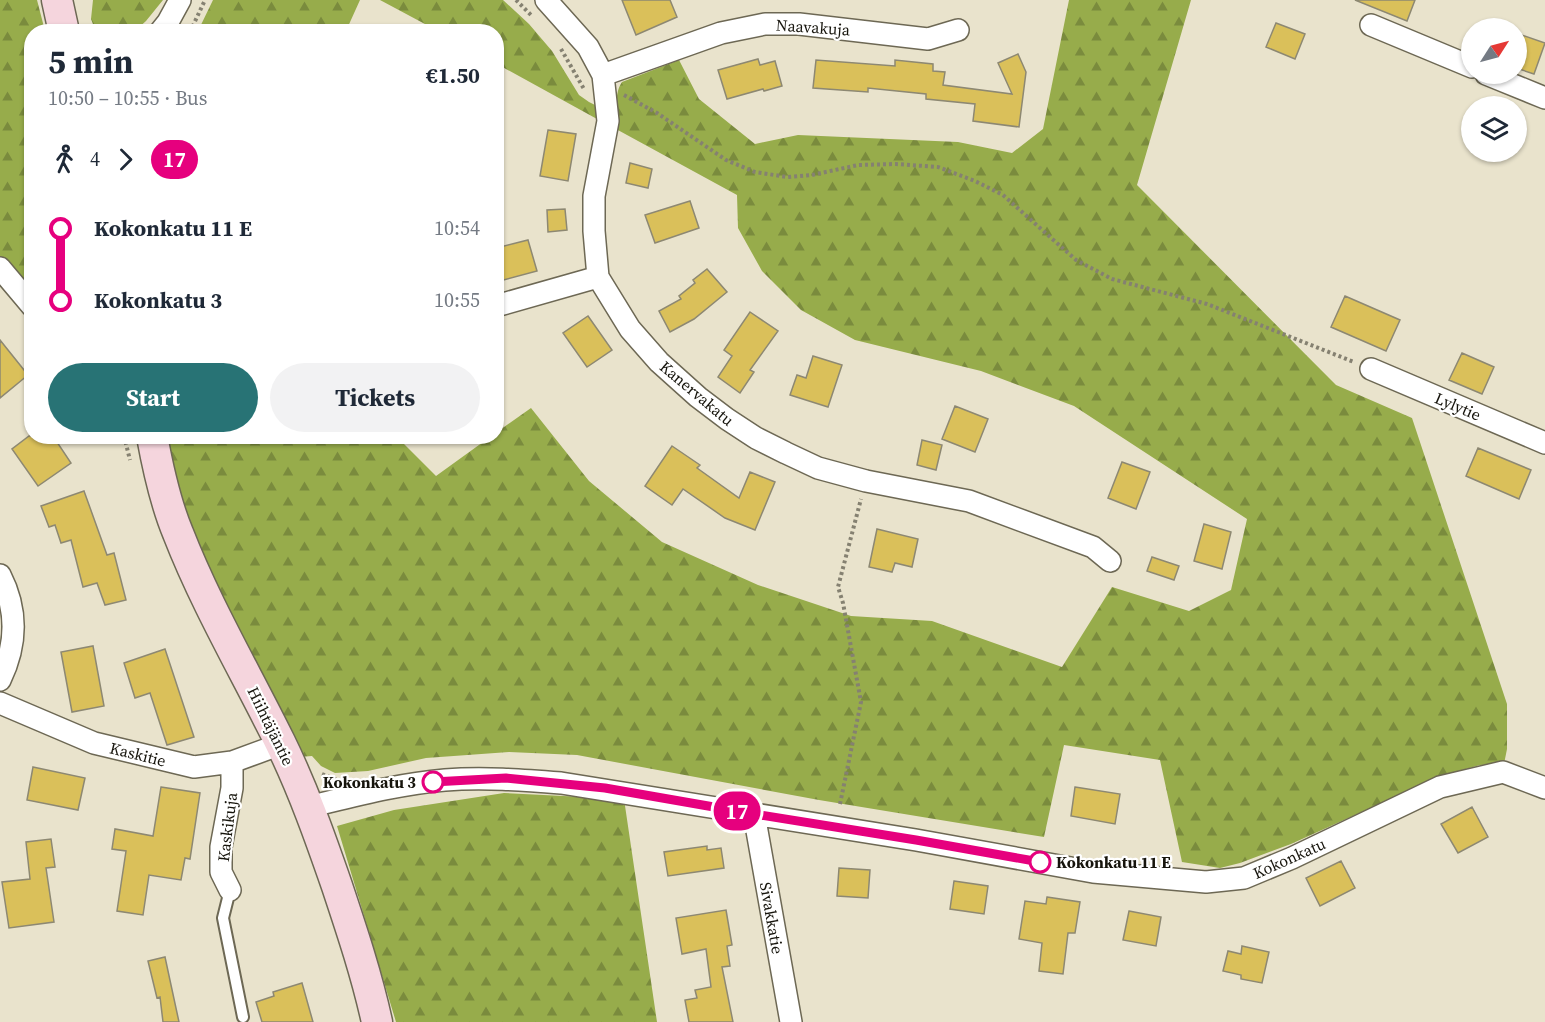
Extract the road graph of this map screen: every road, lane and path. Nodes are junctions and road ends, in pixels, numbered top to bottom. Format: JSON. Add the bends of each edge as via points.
{"nodes":[{"id":1,"x":57,"y":0,"type":"edge"},
{"id":2,"x":180,"y":0,"type":"edge"},
{"id":3,"x":205,"y":0,"type":"edge"},
{"id":4,"x":516,"y":0,"type":"edge"},
{"id":5,"x":546,"y":0,"type":"edge"},
{"id":6,"x":538,"y":23,"type":"dead end"},
{"id":7,"x":62,"y":24,"type":"edge"},
{"id":8,"x":166,"y":24,"type":"edge"},
{"id":9,"x":194,"y":24,"type":"edge"},
{"id":10,"x":1371,"y":26,"type":"dead end"},
{"id":11,"x":958,"y":30,"type":"dead end"},
{"id":12,"x":559,"y":47,"type":"dead end"},
{"id":13,"x":1461,"y":63,"type":"edge"},
{"id":14,"x":1511,"y":84,"type":"edge"},
{"id":15,"x":605,"y":86,"type":"junction"},
{"id":16,"x":1545,"y":98,"type":"edge"},
{"id":17,"x":0,"y":267,"type":"edge"},
{"id":18,"x":598,"y":276,"type":"junction"},
{"id":19,"x":24,"y":296,"type":"edge"},
{"id":20,"x":504,"y":304,"type":"edge"},
{"id":21,"x":1371,"y":369,"type":"joint"},
{"id":22,"x":1545,"y":443,"type":"edge"},
{"id":23,"x":154,"y":444,"type":"edge"},
{"id":24,"x":866,"y":481,"type":"junction"},
{"id":25,"x":1110,"y":561,"type":"dead end"},
{"id":26,"x":0,"y":575,"type":"edge"},
{"id":27,"x":0,"y":680,"type":"edge"},
{"id":28,"x":0,"y":703,"type":"edge"},
{"id":29,"x":281,"y":744,"type":"junction"},
{"id":30,"x":232,"y":762,"type":"junction"},
{"id":31,"x":1545,"y":788,"type":"edge"},
{"id":32,"x":840,"y":804,"type":"dead end"},
{"id":33,"x":308,"y":807,"type":"junction"},
{"id":34,"x":754,"y":814,"type":"junction"},
{"id":35,"x":230,"y":890,"type":"joint"},
{"id":36,"x":243,"y":1017,"type":"dead end"},
{"id":37,"x":376,"y":1022,"type":"edge"},
{"id":38,"x":791,"y":1022,"type":"edge"}],
"edges":[{"from":1,"to":7,"type":"street"},
{"from":2,"to":8,"type":"street"},
{"from":3,"to":9,"type":"path"},
{"from":4,"to":6,"type":"path"},
{"from":5,"to":15,"type":"street","name":"Kanervakatu","via":[[588,47]]},
{"from":10,"to":13,"type":"street"},
{"from":11,"to":15,"type":"street","name":"Naavakuja","via":[[928,39],[799,24],[765,24],[721,33]]},
{"from":12,"to":15,"type":"path","via":[[593,96]]},
{"from":14,"to":16,"type":"street"},
{"from":15,"to":18,"type":"street","name":"Kanervakatu","via":[[608,121],[594,196]]},
{"from":15,"to":21,"type":"path","via":[[657,113],[726,160],[755,172],[787,177],[858,165],[939,167],[1003,195],[1076,260],[1112,279],[1207,304]]},
{"from":17,"to":19,"type":"street"},
{"from":18,"to":20,"type":"street"},
{"from":18,"to":24,"type":"street","name":"Kanervakatu","via":[[630,329],[698,397],[756,438],[819,468]]},
{"from":21,"to":22,"type":"street","name":"Lylytie"},
{"from":23,"to":29,"type":"street","name":"Hiihtäjäntie","via":[[177,533]]},
{"from":24,"to":25,"type":"street","name":"Kanervakatu","via":[[969,501],[1093,547]]},
{"from":24,"to":32,"type":"path","via":[[838,587],[861,702]]},
{"from":26,"to":27,"type":"street","via":[[13,609],[13,634]]},
{"from":28,"to":30,"type":"street","name":"Kaskitie","via":[[94,743],[194,767]]},
{"from":29,"to":30,"type":"street","name":"Kaskitie"},
{"from":29,"to":33,"type":"street","name":"Hiihtäjäntie"},
{"from":30,"to":35,"type":"street","name":"Kaskikuja","via":[[232,788],[221,847],[221,873]]},
{"from":31,"to":34,"type":"street","name":"Kokonkatu","via":[[1503,772],[1440,787],[1244,878],[1206,882],[1093,872]]},
{"from":33,"to":34,"type":"street","name":"Kokonkatu","via":[[391,787],[506,778],[605,788]]},
{"from":33,"to":37,"type":"street","name":"Hiihtäjäntie","via":[[356,942]]},
{"from":34,"to":38,"type":"street","name":"Sivakkatie"},
{"from":35,"to":36,"type":"lane","via":[[223,918]]}]}
